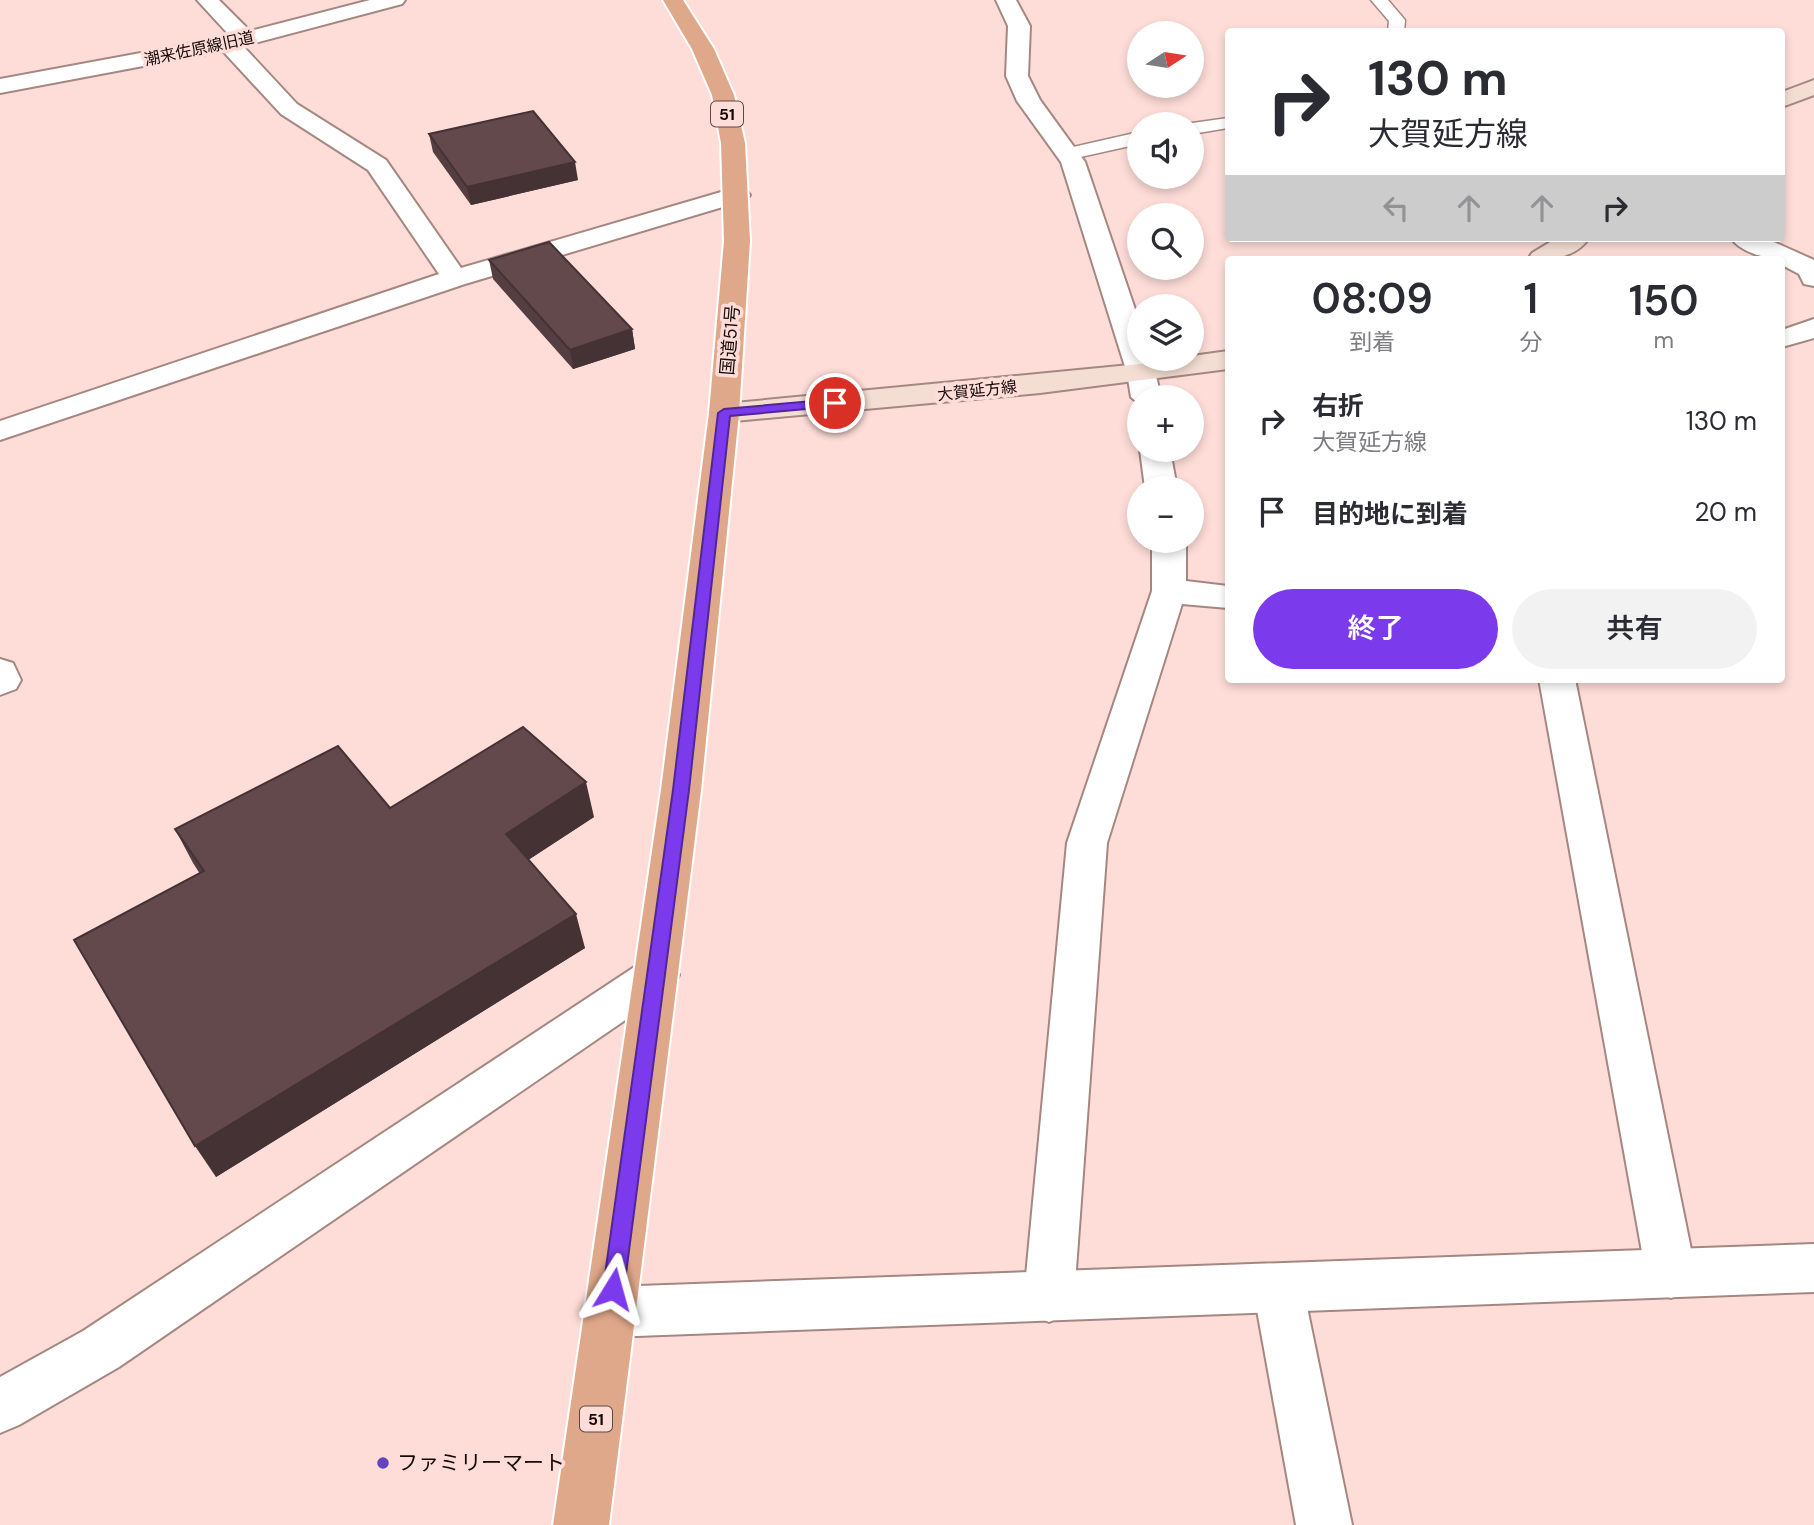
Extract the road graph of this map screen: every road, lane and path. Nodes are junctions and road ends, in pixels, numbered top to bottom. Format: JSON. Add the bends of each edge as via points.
{"nodes":[{"id":1,"x":208,"y":0,"type":"edge"},
{"id":2,"x":395,"y":0,"type":"edge"},
{"id":3,"x":673,"y":0,"type":"edge"},
{"id":4,"x":1006,"y":0,"type":"edge"},
{"id":5,"x":1379,"y":0,"type":"edge"},
{"id":6,"x":1396,"y":28,"type":"edge"},
{"id":7,"x":237,"y":41,"type":"junction"},
{"id":8,"x":0,"y":86,"type":"edge"},
{"id":9,"x":1814,"y":87,"type":"edge"},
{"id":10,"x":1785,"y":99,"type":"edge"},
{"id":11,"x":1225,"y":123,"type":"edge"},
{"id":12,"x":1204,"y":126,"type":"edge"},
{"id":13,"x":1127,"y":140,"type":"edge"},
{"id":14,"x":1067,"y":153,"type":"junction"},
{"id":15,"x":737,"y":195,"type":"junction"},
{"id":16,"x":1569,"y":242,"type":"edge"},
{"id":17,"x":1752,"y":242,"type":"edge"},
{"id":18,"x":1546,"y":256,"type":"edge"},
{"id":19,"x":1781,"y":256,"type":"edge"},
{"id":20,"x":1785,"y":258,"type":"edge"},
{"id":21,"x":1813,"y":272,"type":"edge"},
{"id":22,"x":454,"y":278,"type":"junction"},
{"id":23,"x":1814,"y":328,"type":"edge"},
{"id":24,"x":1785,"y":338,"type":"edge"},
{"id":25,"x":1225,"y":361,"type":"edge"},
{"id":26,"x":1144,"y":385,"type":"edge"},
{"id":27,"x":1127,"y":386,"type":"edge"},
{"id":28,"x":724,"y":413,"type":"junction"},
{"id":29,"x":0,"y":431,"type":"edge"},
{"id":30,"x":1169,"y":553,"type":"edge"},
{"id":31,"x":1169,"y":591,"type":"junction"},
{"id":32,"x":1225,"y":597,"type":"edge"},
{"id":33,"x":0,"y":672,"type":"edge"},
{"id":34,"x":0,"y":682,"type":"edge"},
{"id":35,"x":1557,"y":683,"type":"edge"},
{"id":36,"x":657,"y":975,"type":"junction"},
{"id":37,"x":1814,"y":1268,"type":"edge"},
{"id":38,"x":1671,"y":1274,"type":"junction"},
{"id":39,"x":1278,"y":1288,"type":"junction"},
{"id":40,"x":1049,"y":1297,"type":"junction"},
{"id":41,"x":610,"y":1312,"type":"junction"},
{"id":42,"x":0,"y":1406,"type":"edge"},
{"id":43,"x":582,"y":1525,"type":"edge"},
{"id":44,"x":1324,"y":1525,"type":"edge"}],
"edges":[{"from":1,"to":7,"type":"street"},
{"from":2,"to":7,"type":"street","name":"潮来佐原線旧道"},
{"from":3,"to":15,"type":"highway","name":"国道51号","number":"51","via":[[703,49],[723,95]]},
{"from":4,"to":14,"type":"street","via":[[1019,26],[1017,76],[1029,101]]},
{"from":5,"to":6,"type":"lane","via":[[1397,20]]},
{"from":7,"to":8,"type":"street","name":"潮来佐原線旧道"},
{"from":7,"to":22,"type":"street","via":[[289,108],[377,165]]},
{"from":9,"to":10,"type":"main road"},
{"from":11,"to":12,"type":"lane"},
{"from":13,"to":14,"type":"lane"},
{"from":14,"to":26,"type":"street"},
{"from":15,"to":22,"type":"street"},
{"from":15,"to":28,"type":"highway","name":"国道51号","number":"51"},
{"from":16,"to":18,"type":"main road"},
{"from":17,"to":19,"type":"street"},
{"from":20,"to":21,"type":"street"},
{"from":22,"to":29,"type":"street"},
{"from":23,"to":24,"type":"street"},
{"from":25,"to":26,"type":"main road","name":"大賀延方線"},
{"from":27,"to":28,"type":"main road","name":"大賀延方線"},
{"from":28,"to":36,"type":"highway","name":"国道51号","number":"51"},
{"from":30,"to":31,"type":"street"},
{"from":31,"to":32,"type":"street"},
{"from":31,"to":40,"type":"street","via":[[1087,843]]},
{"from":33,"to":34,"type":"street"},
{"from":35,"to":38,"type":"street"},
{"from":36,"to":41,"type":"highway","name":"国道51号","number":"51"},
{"from":36,"to":42,"type":"street","via":[[101,1349]]},
{"from":37,"to":38,"type":"street"},
{"from":38,"to":39,"type":"street"},
{"from":39,"to":40,"type":"street"},
{"from":39,"to":44,"type":"street"},
{"from":40,"to":41,"type":"street"},
{"from":41,"to":43,"type":"highway","name":"国道51号","number":"51"}]}
